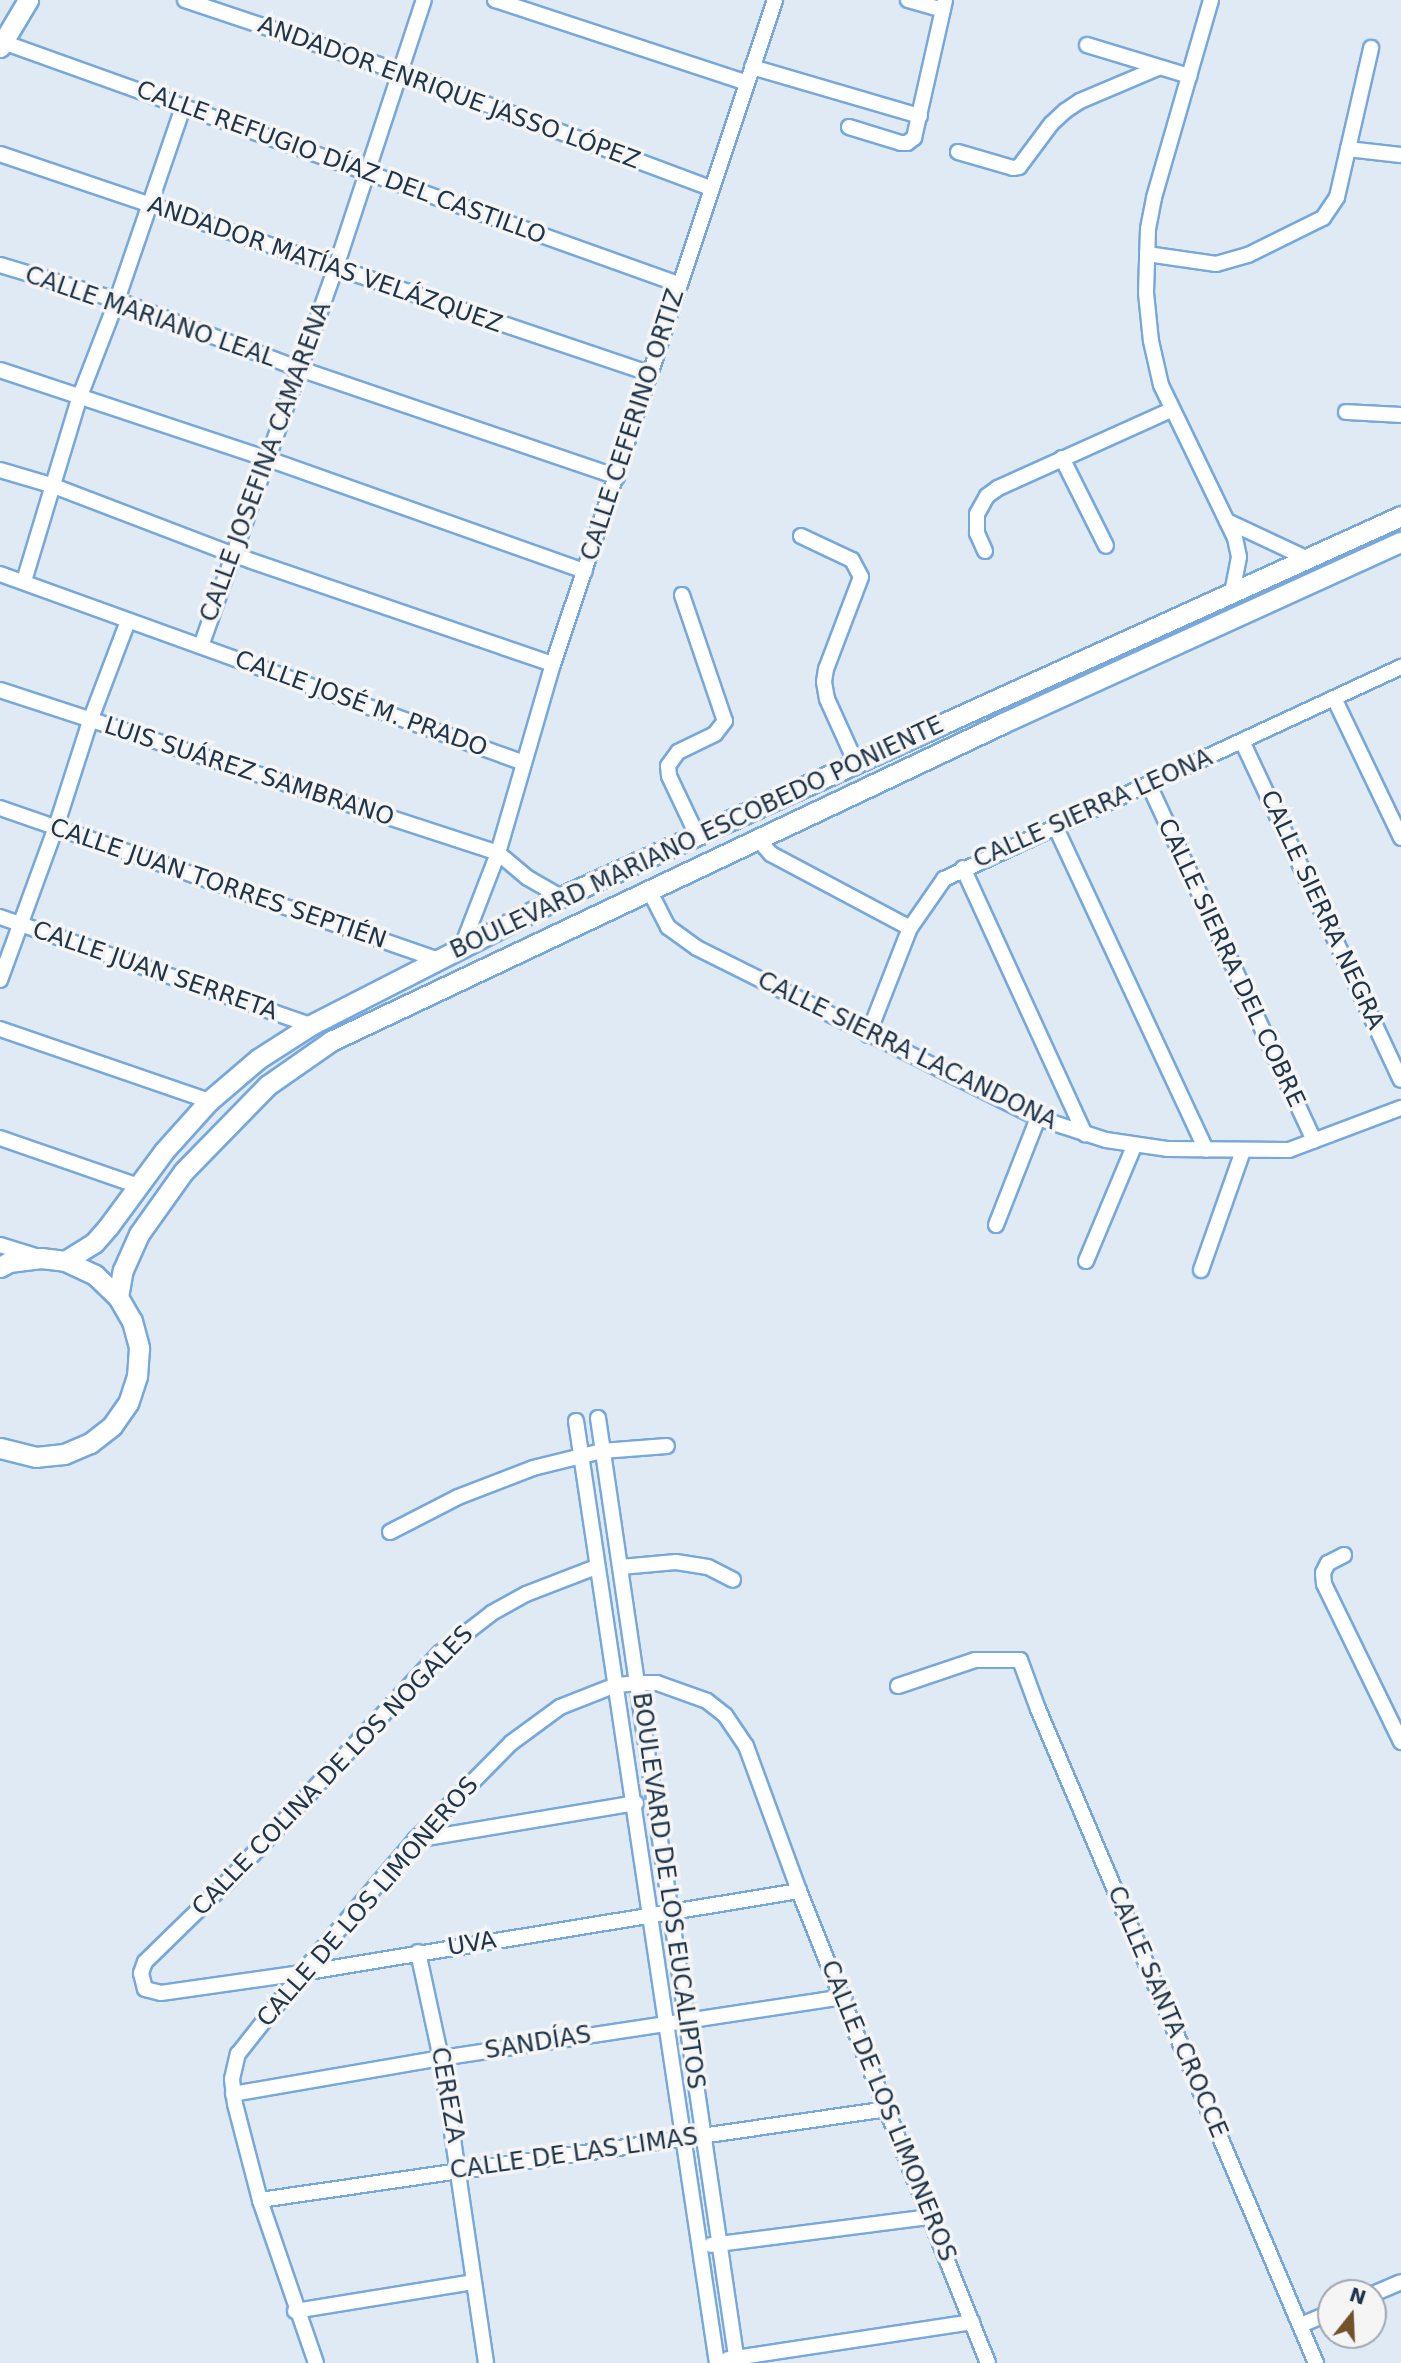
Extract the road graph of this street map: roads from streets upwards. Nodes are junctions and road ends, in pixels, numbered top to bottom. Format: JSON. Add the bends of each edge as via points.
{"nodes":[{"id":1,"x":28,"y":0,"type":"edge"},
{"id":2,"x":185,"y":0,"type":"edge"},
{"id":3,"x":424,"y":0,"type":"edge"},
{"id":4,"x":495,"y":0,"type":"edge"},
{"id":5,"x":775,"y":0,"type":"edge"},
{"id":6,"x":908,"y":0,"type":"edge"},
{"id":7,"x":1211,"y":0,"type":"edge"},
{"id":8,"x":944,"y":5,"type":"edge"},
{"id":9,"x":1,"y":43,"type":"edge"},
{"id":10,"x":1087,"y":45,"type":"dead end"},
{"id":11,"x":1371,"y":48,"type":"dead end"},
{"id":12,"x":752,"y":67,"type":"junction"},
{"id":13,"x":1158,"y":68,"type":"junction"},
{"id":14,"x":400,"y":72,"type":"junction"},
{"id":15,"x":1189,"y":76,"type":"junction"},
{"id":16,"x":747,"y":83,"type":"junction"},
{"id":17,"x":183,"y":107,"type":"junction"},
{"id":18,"x":919,"y":116,"type":"junction"},
{"id":19,"x":849,"y":127,"type":"dead end"},
{"id":20,"x":1348,"y":149,"type":"junction"},
{"id":21,"x":958,"y":152,"type":"dead end"},
{"id":22,"x":0,"y":154,"type":"edge"},
{"id":23,"x":1401,"y":155,"type":"edge"},
{"id":24,"x":367,"y":172,"type":"junction"},
{"id":25,"x":711,"y":188,"type":"junction"},
{"id":26,"x":150,"y":205,"type":"junction"},
{"id":27,"x":1147,"y":254,"type":"junction"},
{"id":28,"x":0,"y":265,"type":"edge"},
{"id":29,"x":335,"y":270,"type":"junction"},
{"id":30,"x":678,"y":284,"type":"junction"},
{"id":31,"x":117,"y":300,"type":"junction"},
{"id":32,"x":300,"y":369,"type":"junction"},
{"id":33,"x":0,"y":370,"type":"edge"},
{"id":34,"x":651,"y":374,"type":"junction"},
{"id":35,"x":80,"y":396,"type":"junction"},
{"id":36,"x":1171,"y":410,"type":"junction"},
{"id":37,"x":1346,"y":412,"type":"dead end"},
{"id":38,"x":1401,"y":415,"type":"edge"},
{"id":39,"x":268,"y":458,"type":"junction"},
{"id":40,"x":1062,"y":458,"type":"junction"},
{"id":41,"x":0,"y":470,"type":"edge"},
{"id":42,"x":617,"y":477,"type":"junction"},
{"id":43,"x":51,"y":485,"type":"junction"},
{"id":44,"x":1401,"y":516,"type":"edge"},
{"id":45,"x":1227,"y":521,"type":"junction"},
{"id":46,"x":801,"y":536,"type":"dead end"},
{"id":47,"x":1401,"y":542,"type":"edge"},
{"id":48,"x":1106,"y":546,"type":"dead end"},
{"id":49,"x":985,"y":551,"type":"dead end"},
{"id":50,"x":234,"y":555,"type":"junction"},
{"id":51,"x":1308,"y":558,"type":"junction"},
{"id":52,"x":585,"y":571,"type":"junction"},
{"id":53,"x":0,"y":574,"type":"edge"},
{"id":54,"x":23,"y":581,"type":"junction"},
{"id":55,"x":1231,"y":593,"type":"junction"},
{"id":56,"x":682,"y":595,"type":"dead end"},
{"id":57,"x":128,"y":621,"type":"junction"},
{"id":58,"x":201,"y":646,"type":"junction"},
{"id":59,"x":554,"y":664,"type":"junction"},
{"id":60,"x":1401,"y":667,"type":"edge"},
{"id":61,"x":0,"y":690,"type":"edge"},
{"id":62,"x":1334,"y":698,"type":"junction"},
{"id":63,"x":992,"y":701,"type":"junction"},
{"id":64,"x":90,"y":721,"type":"junction"},
{"id":65,"x":1003,"y":723,"type":"junction"},
{"id":66,"x":1242,"y":741,"type":"junction"},
{"id":67,"x":524,"y":763,"type":"junction"},
{"id":68,"x":856,"y":763,"type":"junction"},
{"id":69,"x":1149,"y":786,"type":"junction"},
{"id":70,"x":0,"y":808,"type":"edge"},
{"id":71,"x":55,"y":827,"type":"junction"},
{"id":72,"x":1056,"y":828,"type":"junction"},
{"id":73,"x":698,"y":836,"type":"junction"},
{"id":74,"x":757,"y":838,"type":"junction"},
{"id":75,"x":1401,"y":838,"type":"edge"},
{"id":76,"x":498,"y":853,"type":"junction"},
{"id":77,"x":963,"y":868,"type":"junction"},
{"id":78,"x":649,"y":890,"type":"junction"},
{"id":79,"x":561,"y":897,"type":"junction"},
{"id":80,"x":0,"y":917,"type":"edge"},
{"id":81,"x":20,"y":924,"type":"junction"},
{"id":82,"x":911,"y":928,"type":"junction"},
{"id":83,"x":461,"y":949,"type":"junction"},
{"id":84,"x":436,"y":959,"type":"junction"},
{"id":85,"x":0,"y":980,"type":"edge"},
{"id":86,"x":311,"y":1025,"type":"junction"},
{"id":87,"x":0,"y":1029,"type":"edge"},
{"id":88,"x":868,"y":1035,"type":"junction"},
{"id":89,"x":1401,"y":1080,"type":"edge"},
{"id":90,"x":209,"y":1101,"type":"junction"},
{"id":91,"x":1401,"y":1108,"type":"edge"},
{"id":92,"x":1038,"y":1118,"type":"junction"},
{"id":93,"x":1085,"y":1134,"type":"junction"},
{"id":94,"x":0,"y":1138,"type":"edge"},
{"id":95,"x":1314,"y":1141,"type":"junction"},
{"id":96,"x":1135,"y":1146,"type":"junction"},
{"id":97,"x":1206,"y":1150,"type":"junction"},
{"id":98,"x":1243,"y":1151,"type":"junction"},
{"id":99,"x":139,"y":1186,"type":"junction"},
{"id":100,"x":996,"y":1225,"type":"dead end"},
{"id":101,"x":0,"y":1245,"type":"edge"},
{"id":102,"x":41,"y":1258,"type":"junction"},
{"id":103,"x":65,"y":1261,"type":"junction"},
{"id":104,"x":1086,"y":1261,"type":"dead end"},
{"id":105,"x":0,"y":1267,"type":"edge"},
{"id":106,"x":1200,"y":1270,"type":"dead end"},
{"id":107,"x":118,"y":1297,"type":"junction"},
{"id":108,"x":598,"y":1418,"type":"dead end"},
{"id":109,"x":576,"y":1421,"type":"dead end"},
{"id":110,"x":667,"y":1446,"type":"dead end"},
{"id":111,"x":0,"y":1448,"type":"edge"},
{"id":112,"x":602,"y":1451,"type":"junction"},
{"id":113,"x":582,"y":1455,"type":"junction"},
{"id":114,"x":390,"y":1532,"type":"dead end"},
{"id":115,"x":1343,"y":1555,"type":"dead end"},
{"id":116,"x":596,"y":1567,"type":"junction"},
{"id":117,"x":621,"y":1567,"type":"junction"},
{"id":118,"x":733,"y":1580,"type":"dead end"},
{"id":119,"x":637,"y":1683,"type":"junction"},
{"id":120,"x":616,"y":1685,"type":"junction"},
{"id":121,"x":898,"y":1686,"type":"dead end"},
{"id":122,"x":1401,"y":1742,"type":"edge"},
{"id":123,"x":636,"y":1802,"type":"junction"},
{"id":124,"x":415,"y":1840,"type":"junction"},
{"id":125,"x":799,"y":1891,"type":"junction"},
{"id":126,"x":671,"y":1912,"type":"junction"},
{"id":127,"x":651,"y":1915,"type":"junction"},
{"id":128,"x":418,"y":1952,"type":"junction"},
{"id":129,"x":302,"y":1973,"type":"junction"},
{"id":130,"x":145,"y":1989,"type":"joint"},
{"id":131,"x":844,"y":1997,"type":"junction"},
{"id":132,"x":687,"y":2021,"type":"junction"},
{"id":133,"x":668,"y":2024,"type":"junction"},
{"id":134,"x":441,"y":2058,"type":"junction"},
{"id":135,"x":233,"y":2094,"type":"junction"},
{"id":136,"x":888,"y":2109,"type":"junction"},
{"id":137,"x":704,"y":2136,"type":"junction"},
{"id":138,"x":684,"y":2139,"type":"junction"},
{"id":139,"x":460,"y":2170,"type":"junction"},
{"id":140,"x":260,"y":2200,"type":"junction"},
{"id":141,"x":929,"y":2217,"type":"junction"},
{"id":142,"x":719,"y":2244,"type":"junction"},
{"id":143,"x":700,"y":2246,"type":"junction"},
{"id":144,"x":474,"y":2282,"type":"junction"},
{"id":145,"x":295,"y":2311,"type":"junction"},
{"id":146,"x":1317,"y":2318,"type":"edge"},
{"id":147,"x":972,"y":2322,"type":"junction"},
{"id":148,"x":1301,"y":2325,"type":"junction"},
{"id":149,"x":736,"y":2360,"type":"edge"},
{"id":150,"x":717,"y":2362,"type":"edge"},
{"id":151,"x":316,"y":2363,"type":"edge"},
{"id":152,"x":486,"y":2363,"type":"edge"},
{"id":153,"x":988,"y":2363,"type":"edge"},
{"id":154,"x":1316,"y":2363,"type":"edge"}],
"edges":[{"from":1,"to":9,"type":"street"},
{"from":2,"to":14,"type":"street","name":"ANDADOR ENRIQUE JASSO LÓPEZ"},
{"from":3,"to":14,"type":"street","name":"CALLE JOSEFINA CAMARENA"},
{"from":4,"to":16,"type":"street"},
{"from":5,"to":12,"type":"street","name":"CALLE CEFERINO ORTIZ"},
{"from":6,"to":8,"type":"street"},
{"from":7,"to":15,"type":"street"},
{"from":8,"to":18,"type":"street"},
{"from":9,"to":17,"type":"street","name":"CALLE REFUGIO DÍAZ DEL CASTILLO"},
{"from":10,"to":13,"type":"street"},
{"from":11,"to":20,"type":"street"},
{"from":12,"to":16,"type":"street","name":"CALLE CEFERINO ORTIZ"},
{"from":12,"to":18,"type":"street"},
{"from":13,"to":15,"type":"street"},
{"from":13,"to":21,"type":"street","via":[[1065,111],[1018,167]]},
{"from":14,"to":24,"type":"street","name":"CALLE JOSEFINA CAMARENA"},
{"from":14,"to":25,"type":"street","name":"ANDADOR ENRIQUE JASSO LÓPEZ"},
{"from":15,"to":27,"type":"street","via":[[1154,198]]},
{"from":16,"to":25,"type":"street","name":"CALLE CEFERINO ORTIZ"},
{"from":17,"to":24,"type":"street","name":"CALLE REFUGIO DÍAZ DEL CASTILLO"},
{"from":17,"to":26,"type":"street"},
{"from":18,"to":19,"type":"street","via":[[914,138],[907,144]]},
{"from":20,"to":23,"type":"street"},
{"from":20,"to":27,"type":"street","via":[[1336,197],[1312,226],[1216,264]]},
{"from":22,"to":26,"type":"street","name":"ANDADOR MATÍAS VELÁZQUEZ"},
{"from":24,"to":29,"type":"street","name":"CALLE JOSEFINA CAMARENA"},
{"from":24,"to":30,"type":"street","name":"CALLE REFUGIO DÍAZ DEL CASTILLO"},
{"from":25,"to":30,"type":"street","name":"CALLE CEFERINO ORTIZ"},
{"from":26,"to":29,"type":"street","name":"ANDADOR MATÍAS VELÁZQUEZ"},
{"from":26,"to":31,"type":"street"},
{"from":27,"to":36,"type":"street","via":[[1150,341]]},
{"from":28,"to":31,"type":"street","name":"CALLE MARIANO LEAL"},
{"from":29,"to":32,"type":"street","name":"CALLE JOSEFINA CAMARENA"},
{"from":29,"to":34,"type":"street","name":"ANDADOR MATÍAS VELÁZQUEZ"},
{"from":30,"to":34,"type":"street","name":"CALLE CEFERINO ORTIZ"},
{"from":31,"to":32,"type":"street","name":"CALLE MARIANO LEAL"},
{"from":31,"to":35,"type":"street"},
{"from":32,"to":39,"type":"street","name":"CALLE JOSEFINA CAMARENA"},
{"from":32,"to":42,"type":"street","name":"CALLE MARIANO LEAL"},
{"from":33,"to":35,"type":"street"},
{"from":34,"to":42,"type":"street","name":"CALLE CEFERINO ORTIZ"},
{"from":35,"to":39,"type":"street"},
{"from":35,"to":43,"type":"street"},
{"from":36,"to":40,"type":"street"},
{"from":36,"to":45,"type":"street"},
{"from":37,"to":38,"type":"street"},
{"from":39,"to":50,"type":"street","name":"CALLE JOSEFINA CAMARENA"},
{"from":39,"to":52,"type":"street"},
{"from":40,"to":48,"type":"street"},
{"from":40,"to":49,"type":"street","via":[[987,496],[976,524]]},
{"from":41,"to":43,"type":"street"},
{"from":42,"to":52,"type":"street","name":"CALLE CEFERINO ORTIZ"},
{"from":43,"to":50,"type":"street"},
{"from":43,"to":54,"type":"street"},
{"from":44,"to":51,"type":"street","name":"BOULEVARD MARIANO ESCOBEDO PONIENTE"},
{"from":45,"to":51,"type":"street"},
{"from":45,"to":55,"type":"street","via":[[1239,557]]},
{"from":46,"to":68,"type":"street","via":[[852,560],[861,577],[824,682]]},
{"from":47,"to":65,"type":"street","name":"BOULEVARD MARIANO ESCOBEDO PONIENTE"},
{"from":50,"to":58,"type":"street","name":"CALLE JOSEFINA CAMARENA"},
{"from":50,"to":59,"type":"street"},
{"from":51,"to":55,"type":"street","name":"BOULEVARD MARIANO ESCOBEDO PONIENTE"},
{"from":52,"to":59,"type":"street","name":"CALLE CEFERINO ORTIZ"},
{"from":53,"to":54,"type":"street","name":"CALLE JOSÉ M. PRADO"},
{"from":54,"to":57,"type":"street","name":"CALLE JOSÉ M. PRADO"},
{"from":55,"to":63,"type":"street","name":"BOULEVARD MARIANO ESCOBEDO PONIENTE"},
{"from":56,"to":73,"type":"street","via":[[725,721],[715,734],[678,752],[668,766],[668,776]]},
{"from":57,"to":58,"type":"street","name":"CALLE JOSÉ M. PRADO"},
{"from":57,"to":64,"type":"street"},
{"from":58,"to":67,"type":"street","name":"CALLE JOSÉ M. PRADO"},
{"from":59,"to":67,"type":"street","name":"CALLE CEFERINO ORTIZ"},
{"from":60,"to":62,"type":"street","name":"CALLE SIERRA LEONA"},
{"from":61,"to":64,"type":"street","name":"LUIS SUÁREZ SAMBRANO"},
{"from":62,"to":66,"type":"street","name":"CALLE SIERRA LEONA"},
{"from":62,"to":75,"type":"street"},
{"from":63,"to":65,"type":"street"},
{"from":63,"to":68,"type":"street","name":"BOULEVARD MARIANO ESCOBEDO PONIENTE"},
{"from":64,"to":71,"type":"street"},
{"from":64,"to":76,"type":"street","name":"LUIS SUÁREZ SAMBRANO"},
{"from":65,"to":74,"type":"street","name":"BOULEVARD MARIANO ESCOBEDO PONIENTE"},
{"from":66,"to":69,"type":"street","name":"CALLE SIERRA LEONA"},
{"from":66,"to":89,"type":"street","name":"CALLE SIERRA NEGRA"},
{"from":67,"to":76,"type":"street","name":"CALLE CEFERINO ORTIZ"},
{"from":68,"to":73,"type":"street","name":"BOULEVARD MARIANO ESCOBEDO PONIENTE"},
{"from":69,"to":72,"type":"street","name":"CALLE SIERRA LEONA"},
{"from":69,"to":95,"type":"street","name":"CALLE SIERRA DEL COBRE"},
{"from":70,"to":71,"type":"street","name":"CALLE JUAN TORRES SEPTIÉN"},
{"from":71,"to":81,"type":"street"},
{"from":71,"to":84,"type":"street","name":"CALLE JUAN TORRES SEPTIÉN"},
{"from":72,"to":77,"type":"street","name":"CALLE SIERRA LEONA"},
{"from":72,"to":97,"type":"street"},
{"from":73,"to":79,"type":"street","name":"BOULEVARD MARIANO ESCOBEDO PONIENTE"},
{"from":74,"to":78,"type":"street","name":"BOULEVARD MARIANO ESCOBEDO PONIENTE"},
{"from":74,"to":82,"type":"street","via":[[771,855]]},
{"from":76,"to":79,"type":"street"},
{"from":76,"to":83,"type":"street","name":"CALLE CEFERINO ORTIZ"},
{"from":77,"to":82,"type":"street","name":"CALLE SIERRA LEONA","via":[[937,885]]},
{"from":77,"to":93,"type":"street"},
{"from":78,"to":88,"type":"street","name":"CALLE SIERRA LACANDONA","via":[[659,913],[681,938]]},
{"from":78,"to":107,"type":"street","name":"BOULEVARD MARIANO ESCOBEDO PONIENTE","via":[[363,1023],[295,1064],[268,1085],[184,1171],[139,1234],[123,1270]]},
{"from":79,"to":83,"type":"street","name":"BOULEVARD MARIANO ESCOBEDO PONIENTE"},
{"from":80,"to":81,"type":"street","name":"CALLE JUAN SERRETA"},
{"from":81,"to":85,"type":"street"},
{"from":81,"to":86,"type":"street","name":"CALLE JUAN SERRETA"},
{"from":82,"to":88,"type":"street","name":"CALLE SIERRA LEONA"},
{"from":83,"to":84,"type":"street","name":"BOULEVARD MARIANO ESCOBEDO PONIENTE"},
{"from":84,"to":86,"type":"street","name":"BOULEVARD MARIANO ESCOBEDO PONIENTE"},
{"from":86,"to":90,"type":"street","name":"BOULEVARD MARIANO ESCOBEDO PONIENTE","via":[[258,1059]]},
{"from":87,"to":90,"type":"street"},
{"from":88,"to":92,"type":"street","name":"CALLE SIERRA LACANDONA"},
{"from":90,"to":99,"type":"street","name":"BOULEVARD MARIANO ESCOBEDO PONIENTE","via":[[178,1133]]},
{"from":91,"to":95,"type":"street","name":"CALLE SIERRA LACANDONA"},
{"from":92,"to":93,"type":"street","name":"CALLE SIERRA LACANDONA"},
{"from":92,"to":100,"type":"street"},
{"from":93,"to":96,"type":"street","name":"CALLE SIERRA LACANDONA"},
{"from":94,"to":99,"type":"street"},
{"from":95,"to":98,"type":"street","name":"CALLE SIERRA LACANDONA","via":[[1289,1150]]},
{"from":96,"to":97,"type":"street","name":"CALLE SIERRA LACANDONA"},
{"from":96,"to":104,"type":"street"},
{"from":97,"to":98,"type":"street","name":"CALLE SIERRA LACANDONA"},
{"from":98,"to":106,"type":"street"},
{"from":99,"to":103,"type":"street","name":"BOULEVARD MARIANO ESCOBEDO PONIENTE","via":[[94,1243]]},
{"from":101,"to":102,"type":"street"},
{"from":102,"to":103,"type":"street"},
{"from":102,"to":105,"type":"street"},
{"from":103,"to":107,"type":"street","via":[[94,1275]]},
{"from":107,"to":111,"type":"street","via":[[132,1321],[139,1348],[128,1403],[112,1426],[90,1443],[64,1454],[36,1457]]},
{"from":108,"to":112,"type":"street","name":"BOULEVARD DE LOS EUCALIPTOS"},
{"from":109,"to":113,"type":"street","name":"BOULEVARD DE LOS EUCALIPTOS"},
{"from":110,"to":112,"type":"street"},
{"from":112,"to":113,"type":"street"},
{"from":112,"to":117,"type":"street","name":"BOULEVARD DE LOS EUCALIPTOS"},
{"from":113,"to":114,"type":"street","via":[[496,1481]]},
{"from":113,"to":116,"type":"street","name":"BOULEVARD DE LOS EUCALIPTOS"},
{"from":115,"to":122,"type":"street","via":[[1328,1563],[1324,1584]]},
{"from":116,"to":120,"type":"street","name":"BOULEVARD DE LOS EUCALIPTOS"},
{"from":116,"to":130,"type":"street","name":"CALLE COLINA DE LOS NOGALES","via":[[503,1606],[440,1653],[228,1881],[145,1962],[141,1973]]},
{"from":117,"to":118,"type":"street","via":[[676,1562],[708,1567]]},
{"from":117,"to":119,"type":"street","name":"BOULEVARD DE LOS EUCALIPTOS"},
{"from":119,"to":120,"type":"street","name":"CALLE DE LOS LIMONEROS"},
{"from":119,"to":125,"type":"street","name":"CALLE DE LOS LIMONEROS","via":[[657,1683],[707,1701],[736,1728]]},
{"from":119,"to":126,"type":"street","name":"BOULEVARD DE LOS EUCALIPTOS"},
{"from":120,"to":123,"type":"street","name":"BOULEVARD DE LOS EUCALIPTOS"},
{"from":120,"to":124,"type":"street","name":"CALLE DE LOS LIMONEROS","via":[[560,1707],[535,1723]]},
{"from":121,"to":148,"type":"street","name":"CALLE SANTA CROCCE","via":[[975,1660],[1020,1660]]},
{"from":123,"to":124,"type":"street"},
{"from":123,"to":127,"type":"street","name":"BOULEVARD DE LOS EUCALIPTOS"},
{"from":124,"to":129,"type":"street","name":"CALLE DE LOS LIMONEROS"},
{"from":125,"to":126,"type":"street","name":"UVA"},
{"from":125,"to":131,"type":"street","name":"CALLE DE LOS LIMONEROS"},
{"from":126,"to":127,"type":"street","name":"UVA"},
{"from":126,"to":132,"type":"street","name":"BOULEVARD DE LOS EUCALIPTOS"},
{"from":127,"to":128,"type":"street","name":"UVA"},
{"from":127,"to":133,"type":"street","name":"BOULEVARD DE LOS EUCALIPTOS"},
{"from":128,"to":129,"type":"street","name":"UVA"},
{"from":128,"to":134,"type":"street","name":"CEREZA"},
{"from":129,"to":130,"type":"street","name":"UVA","via":[[161,1993]]},
{"from":129,"to":135,"type":"street","name":"CALLE DE LOS LIMONEROS","via":[[244,2043],[234,2067]]},
{"from":131,"to":132,"type":"street","name":"SANDÍAS"},
{"from":131,"to":136,"type":"street","name":"CALLE DE LOS LIMONEROS"},
{"from":132,"to":133,"type":"street","name":"SANDÍAS"},
{"from":132,"to":137,"type":"street","name":"BOULEVARD DE LOS EUCALIPTOS"},
{"from":133,"to":134,"type":"street","name":"SANDÍAS"},
{"from":133,"to":138,"type":"street","name":"BOULEVARD DE LOS EUCALIPTOS"},
{"from":134,"to":135,"type":"street","name":"SANDÍAS"},
{"from":134,"to":139,"type":"street","name":"CEREZA"},
{"from":135,"to":140,"type":"street","name":"CALLE DE LOS LIMONEROS"},
{"from":136,"to":137,"type":"street","name":"CALLE DE LAS LIMAS"},
{"from":136,"to":141,"type":"street","name":"CALLE DE LOS LIMONEROS"},
{"from":137,"to":138,"type":"street","name":"CALLE DE LAS LIMAS"},
{"from":137,"to":142,"type":"street","name":"BOULEVARD DE LOS EUCALIPTOS"},
{"from":138,"to":139,"type":"street","name":"CALLE DE LAS LIMAS"},
{"from":138,"to":143,"type":"street","name":"BOULEVARD DE LOS EUCALIPTOS"},
{"from":139,"to":140,"type":"street","name":"CALLE DE LAS LIMAS"},
{"from":139,"to":144,"type":"street","name":"CEREZA"},
{"from":140,"to":145,"type":"street","name":"CALLE DE LOS LIMONEROS"},
{"from":141,"to":142,"type":"street"},
{"from":141,"to":147,"type":"street","name":"CALLE DE LOS LIMONEROS"},
{"from":142,"to":143,"type":"street"},
{"from":142,"to":149,"type":"street","name":"BOULEVARD DE LOS EUCALIPTOS"},
{"from":143,"to":150,"type":"street","name":"BOULEVARD DE LOS EUCALIPTOS"},
{"from":144,"to":145,"type":"street"},
{"from":144,"to":152,"type":"street","name":"CEREZA"},
{"from":145,"to":151,"type":"street","name":"CALLE DE LOS LIMONEROS"},
{"from":146,"to":148,"type":"street"},
{"from":147,"to":149,"type":"street"},
{"from":147,"to":153,"type":"street","name":"CALLE DE LOS LIMONEROS"},
{"from":148,"to":154,"type":"street","name":"CALLE SANTA CROCCE"},
{"from":149,"to":150,"type":"street"}]}
